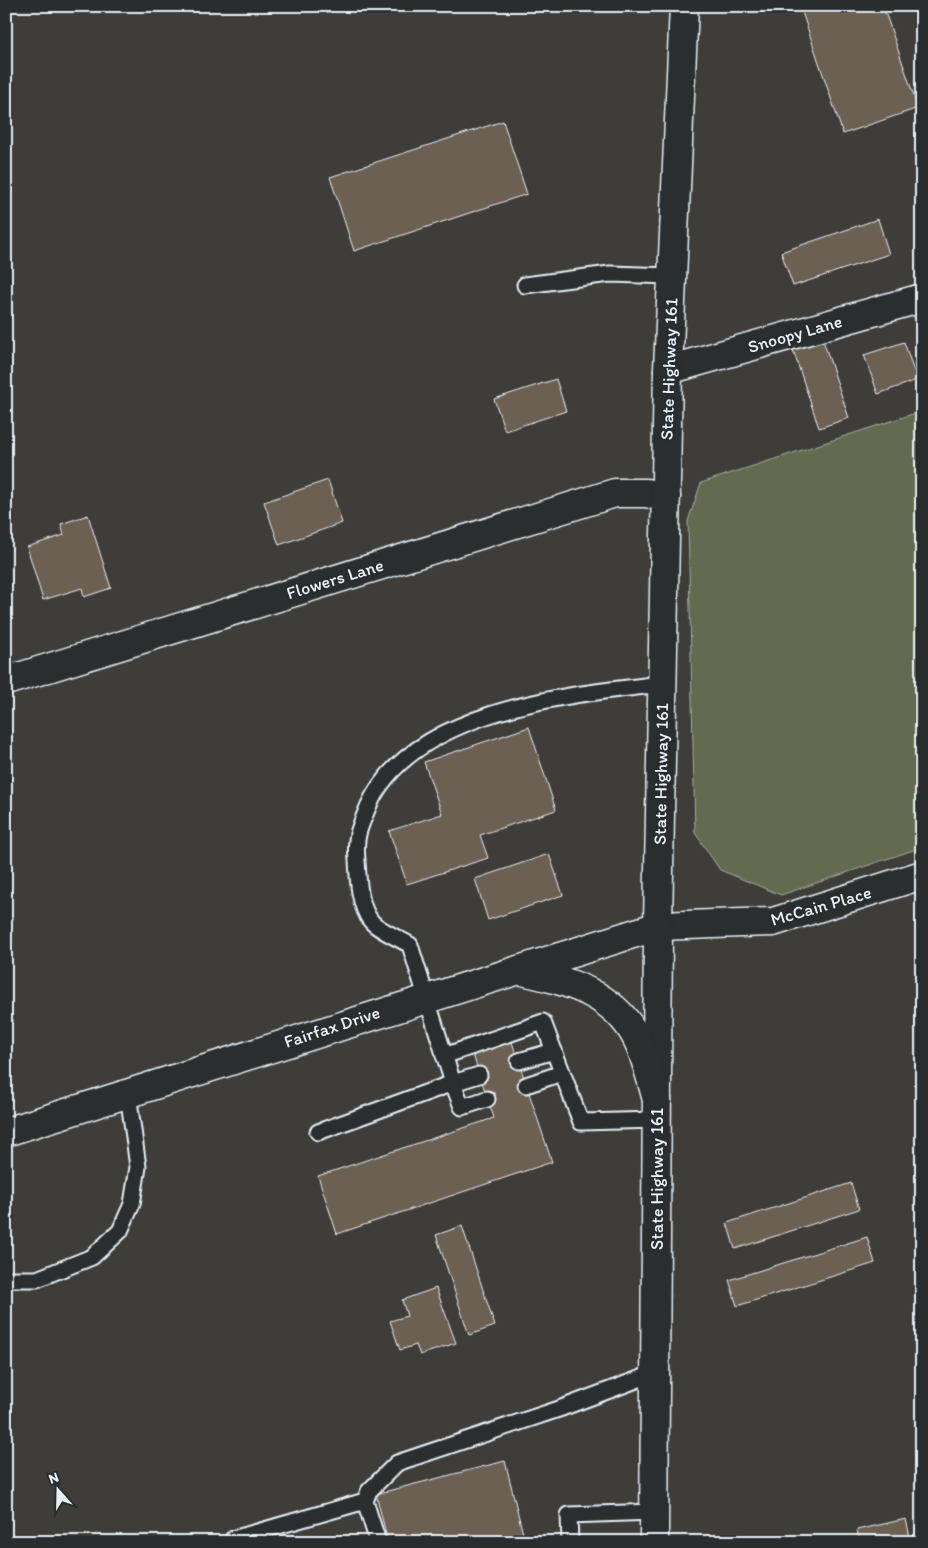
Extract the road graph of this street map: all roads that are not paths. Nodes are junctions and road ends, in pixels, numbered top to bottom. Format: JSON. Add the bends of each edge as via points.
{"nodes":[{"id":1,"x":684,"y":6,"type":"edge"},
{"id":2,"x":671,"y":276,"type":"junction"},
{"id":3,"x":525,"y":285,"type":"dead end"},
{"id":4,"x":922,"y":298,"type":"edge"},
{"id":5,"x":668,"y":370,"type":"junction"},
{"id":6,"x":666,"y":497,"type":"junction"},
{"id":7,"x":6,"y":681,"type":"edge"},
{"id":8,"x":663,"y":684,"type":"junction"},
{"id":9,"x":922,"y":875,"type":"edge"},
{"id":10,"x":658,"y":926,"type":"junction"},
{"id":11,"x":516,"y":969,"type":"junction"},
{"id":12,"x":425,"y":998,"type":"junction"},
{"id":13,"x":554,"y":1051,"type":"junction"},
{"id":14,"x":444,"y":1056,"type":"junction"},
{"id":15,"x":518,"y":1062,"type":"dead end"},
{"id":16,"x":562,"y":1073,"type":"junction"},
{"id":17,"x":480,"y":1075,"type":"dead end"},
{"id":18,"x":453,"y":1083,"type":"junction"},
{"id":19,"x":526,"y":1085,"type":"dead end"},
{"id":20,"x":128,"y":1093,"type":"junction"},
{"id":21,"x":487,"y":1099,"type":"dead end"},
{"id":22,"x":657,"y":1110,"type":"junction"},
{"id":23,"x":6,"y":1132,"type":"edge"},
{"id":24,"x":318,"y":1132,"type":"dead end"},
{"id":25,"x":6,"y":1279,"type":"edge"},
{"id":26,"x":655,"y":1372,"type":"junction"},
{"id":27,"x":365,"y":1501,"type":"junction"},
{"id":28,"x":654,"y":1512,"type":"junction"},
{"id":29,"x":233,"y":1540,"type":"edge"},
{"id":30,"x":378,"y":1542,"type":"edge"},
{"id":31,"x":570,"y":1542,"type":"edge"},
{"id":32,"x":654,"y":1542,"type":"edge"}],
"edges":[{"from":1,"to":2,"type":"main road","name":"State Highway 161"},
{"from":2,"to":3,"type":"lane","via":[[610,274]]},
{"from":2,"to":5,"type":"main road","name":"State Highway 161"},
{"from":4,"to":5,"type":"main road","name":"Snoopy Lane"},
{"from":5,"to":6,"type":"main road","name":"State Highway 161"},
{"from":6,"to":7,"type":"main road","name":"Flowers Lane","via":[[615,493]]},
{"from":6,"to":8,"type":"main road","name":"State Highway 161"},
{"from":8,"to":10,"type":"main road","name":"State Highway 161"},
{"from":8,"to":12,"type":"lane","via":[[574,693],[492,714],[424,743],[388,773],[370,802],[355,839],[358,891],[371,922],[410,945]]},
{"from":9,"to":10,"type":"main road","name":"McCain Place","via":[[773,922]]},
{"from":10,"to":11,"type":"main road","name":"Fairfax Drive"},
{"from":10,"to":22,"type":"main road","name":"State Highway 161"},
{"from":11,"to":12,"type":"main road","name":"Fairfax Drive"},
{"from":11,"to":22,"type":"main road","via":[[566,981],[606,1001],[625,1020],[640,1044]]},
{"from":12,"to":14,"type":"lane"},
{"from":12,"to":20,"type":"main road","name":"Fairfax Drive"},
{"from":13,"to":14,"type":"lane","via":[[543,1022]]},
{"from":13,"to":15,"type":"lane"},
{"from":13,"to":16,"type":"lane"},
{"from":14,"to":18,"type":"lane"},
{"from":16,"to":19,"type":"lane"},
{"from":16,"to":22,"type":"lane","via":[[581,1122]]},
{"from":17,"to":18,"type":"lane"},
{"from":18,"to":21,"type":"lane","via":[[462,1107]]},
{"from":18,"to":24,"type":"lane"},
{"from":20,"to":23,"type":"main road","name":"Fairfax Drive"},
{"from":20,"to":25,"type":"lane","via":[[138,1167],[132,1204],[120,1231],[92,1257],[37,1279]]},
{"from":22,"to":26,"type":"main road","name":"State Highway 161"},
{"from":26,"to":27,"type":"lane","via":[[559,1409],[397,1464],[368,1491]]},
{"from":26,"to":28,"type":"main road","name":"State Highway 161"},
{"from":27,"to":29,"type":"lane"},
{"from":27,"to":30,"type":"lane"},
{"from":28,"to":31,"type":"lane","via":[[568,1515]]},
{"from":28,"to":32,"type":"main road","name":"State Highway 161"}]}
